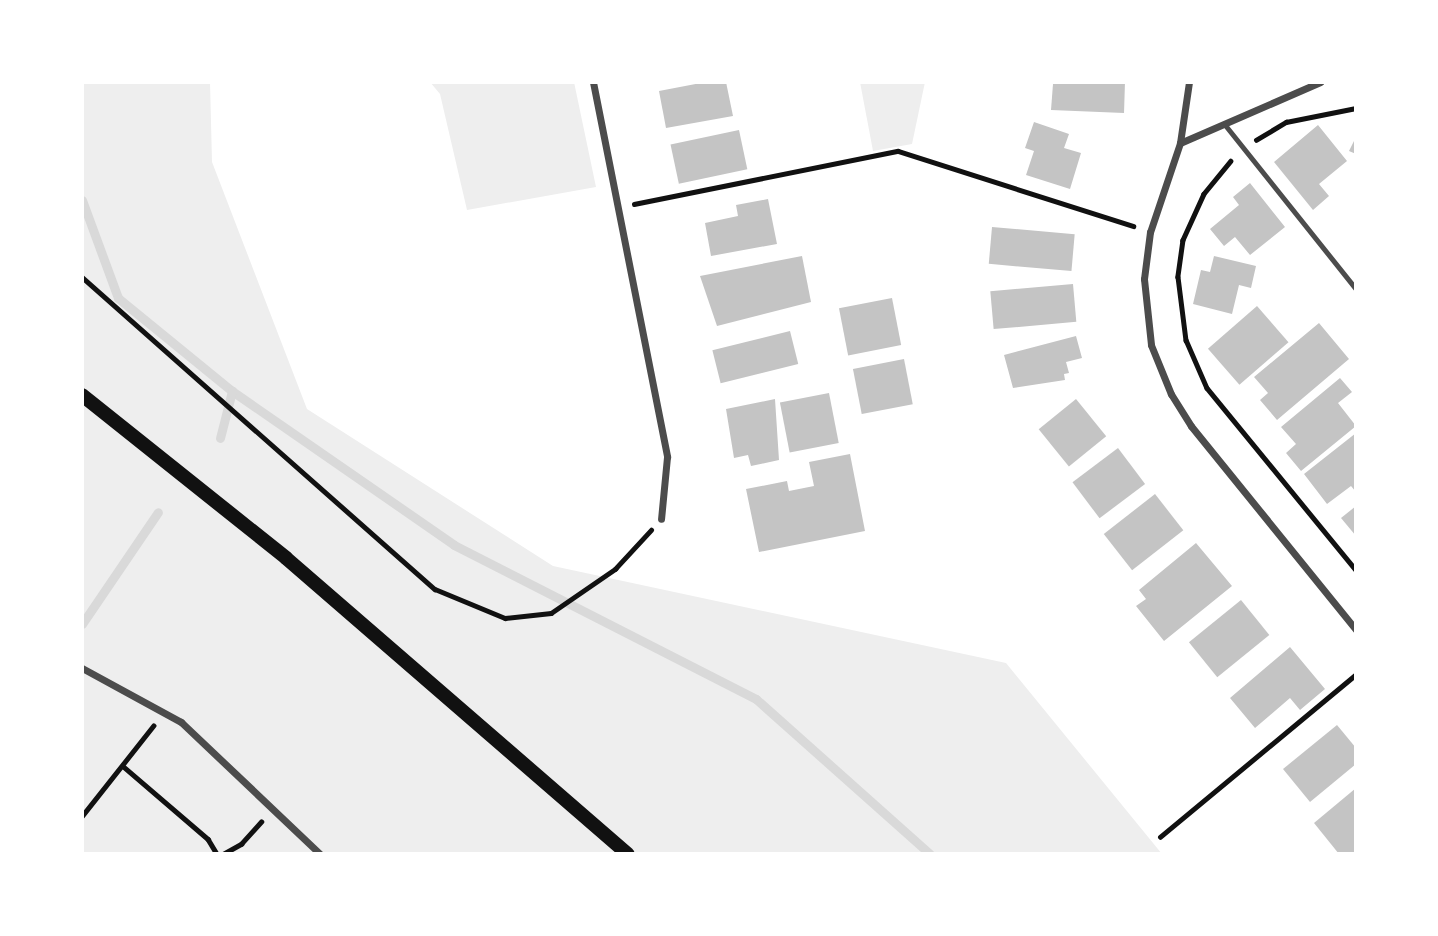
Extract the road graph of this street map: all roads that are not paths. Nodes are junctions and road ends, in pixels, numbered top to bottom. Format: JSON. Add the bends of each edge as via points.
{"nodes":[{"id":1,"x":593,"y":82,"type":"edge"},
{"id":2,"x":1189,"y":82,"type":"edge"},
{"id":3,"x":1320,"y":82,"type":"edge"},
{"id":4,"x":1225,"y":125,"type":"junction"},
{"id":5,"x":1180,"y":143,"type":"junction"},
{"id":6,"x":1356,"y":289,"type":"edge"},
{"id":7,"x":82,"y":395,"type":"edge"},
{"id":8,"x":660,"y":519,"type":"road end"},
{"id":9,"x":1356,"y":630,"type":"edge"},
{"id":10,"x":86,"y":669,"type":"edge"},
{"id":11,"x":320,"y":854,"type":"edge"},
{"id":12,"x":628,"y":854,"type":"edge"}],
"edges":[{"from":1,"to":8,"type":"street","via":[[667,457]]},
{"from":2,"to":5,"type":"street"},
{"from":3,"to":4,"type":"street"},
{"from":4,"to":5,"type":"street"},
{"from":4,"to":6,"type":"lane"},
{"from":5,"to":9,"type":"street","via":[[1150,232],[1144,311],[1151,345],[1171,394],[1191,426]]},
{"from":7,"to":12,"type":"main road","via":[[286,558]]},
{"from":10,"to":11,"type":"street","via":[[181,722]]}]}
